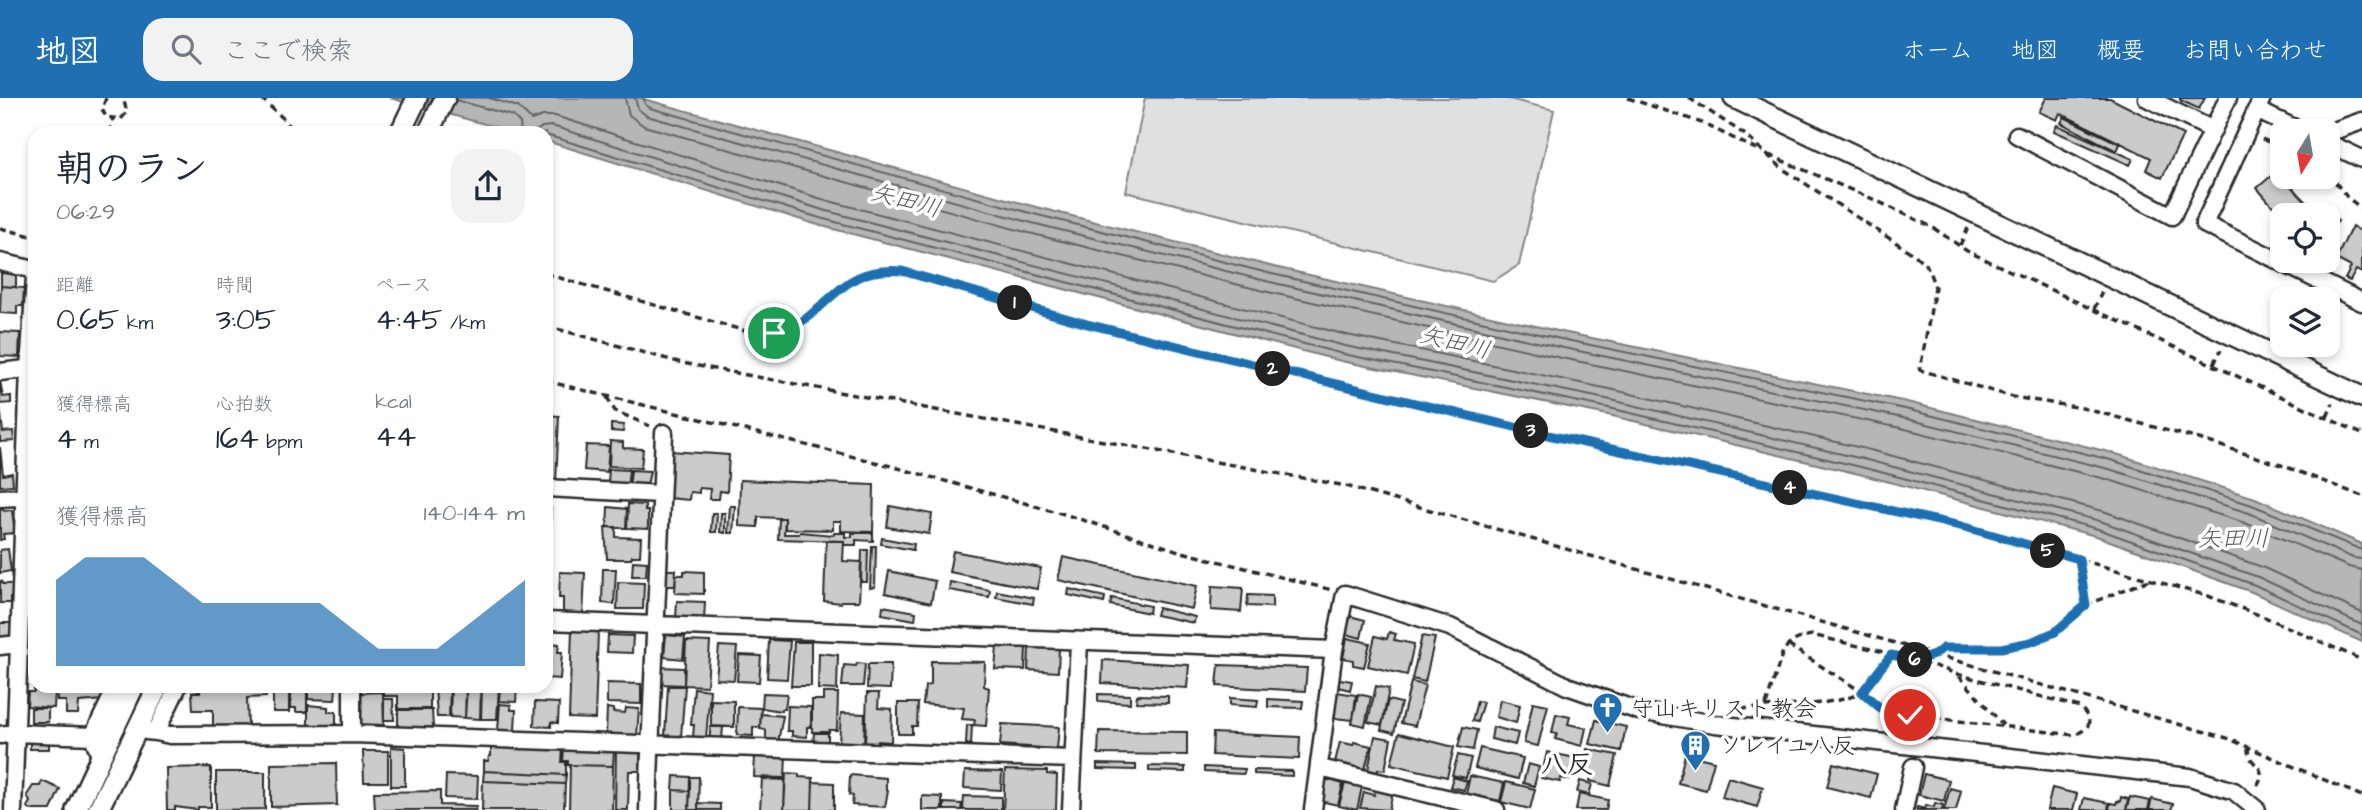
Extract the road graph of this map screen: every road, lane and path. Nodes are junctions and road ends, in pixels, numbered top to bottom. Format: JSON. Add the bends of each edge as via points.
{"nodes":[{"id":1,"x":106,"y":98,"type":"edge"},
{"id":2,"x":123,"y":98,"type":"edge"},
{"id":3,"x":261,"y":98,"type":"edge"},
{"id":4,"x":417,"y":98,"type":"edge"},
{"id":5,"x":445,"y":98,"type":"edge"},
{"id":6,"x":1628,"y":98,"type":"edge"},
{"id":7,"x":1689,"y":98,"type":"edge"},
{"id":8,"x":1734,"y":98,"type":"edge"},
{"id":9,"x":2147,"y":98,"type":"edge"},
{"id":10,"x":2228,"y":98,"type":"edge"},
{"id":11,"x":2259,"y":104,"type":"edge"},
{"id":12,"x":113,"y":119,"type":"junction"},
{"id":13,"x":2282,"y":119,"type":"edge"},
{"id":14,"x":2362,"y":121,"type":"edge"},
{"id":15,"x":111,"y":126,"type":"edge"},
{"id":16,"x":289,"y":126,"type":"edge"},
{"id":17,"x":403,"y":126,"type":"edge"},
{"id":18,"x":431,"y":126,"type":"edge"},
{"id":19,"x":2340,"y":129,"type":"edge"},
{"id":20,"x":2213,"y":130,"type":"junction"},
{"id":21,"x":2246,"y":132,"type":"junction"},
{"id":22,"x":2017,"y":135,"type":"dead end"},
{"id":23,"x":2270,"y":143,"type":"edge"},
{"id":24,"x":2340,"y":149,"type":"edge"},
{"id":25,"x":1768,"y":155,"type":"junction"},
{"id":26,"x":2362,"y":159,"type":"edge"},
{"id":27,"x":2340,"y":188,"type":"edge"},
{"id":28,"x":2362,"y":209,"type":"edge"},
{"id":29,"x":0,"y":228,"type":"edge"},
{"id":30,"x":28,"y":235,"type":"edge"},
{"id":31,"x":0,"y":262,"type":"edge"},
{"id":32,"x":28,"y":268,"type":"edge"},
{"id":33,"x":553,"y":276,"type":"edge"},
{"id":34,"x":2362,"y":302,"type":"edge"},
{"id":35,"x":553,"y":328,"type":"edge"},
{"id":36,"x":28,"y":368,"type":"edge"},
{"id":37,"x":0,"y":372,"type":"edge"},
{"id":38,"x":553,"y":383,"type":"edge"},
{"id":39,"x":607,"y":397,"type":"junction"},
{"id":40,"x":2362,"y":397,"type":"edge"},
{"id":41,"x":664,"y":433,"type":"joint"},
{"id":42,"x":2362,"y":434,"type":"edge"},
{"id":43,"x":553,"y":488,"type":"edge"},
{"id":44,"x":661,"y":494,"type":"junction"},
{"id":45,"x":28,"y":496,"type":"edge"},
{"id":46,"x":2362,"y":496,"type":"edge"},
{"id":47,"x":0,"y":498,"type":"edge"},
{"id":48,"x":2079,"y":559,"type":"junction"},
{"id":49,"x":28,"y":577,"type":"edge"},
{"id":50,"x":2152,"y":579,"type":"junction"},
{"id":51,"x":1345,"y":594,"type":"junction"},
{"id":52,"x":2086,"y":605,"type":"junction"},
{"id":53,"x":27,"y":617,"type":"edge"},
{"id":54,"x":553,"y":621,"type":"edge"},
{"id":55,"x":656,"y":625,"type":"junction"},
{"id":56,"x":1079,"y":642,"type":"junction"},
{"id":57,"x":18,"y":644,"type":"junction"},
{"id":58,"x":1788,"y":645,"type":"junction"},
{"id":59,"x":0,"y":646,"type":"edge"},
{"id":60,"x":1335,"y":650,"type":"junction"},
{"id":61,"x":1891,"y":655,"type":"junction"},
{"id":62,"x":1934,"y":655,"type":"junction"},
{"id":63,"x":1918,"y":660,"type":"junction"},
{"id":64,"x":2362,"y":660,"type":"edge"},
{"id":65,"x":1958,"y":674,"type":"junction"},
{"id":66,"x":1862,"y":692,"type":"junction"},
{"id":67,"x":114,"y":693,"type":"edge"},
{"id":68,"x":131,"y":693,"type":"edge"},
{"id":69,"x":154,"y":693,"type":"edge"},
{"id":70,"x":175,"y":693,"type":"edge"},
{"id":71,"x":352,"y":693,"type":"edge"},
{"id":72,"x":2004,"y":726,"type":"junction"},
{"id":73,"x":135,"y":731,"type":"junction"},
{"id":74,"x":156,"y":732,"type":"junction"},
{"id":75,"x":352,"y":733,"type":"junction"},
{"id":76,"x":7,"y":734,"type":"edge"},
{"id":77,"x":93,"y":736,"type":"junction"},
{"id":78,"x":650,"y":745,"type":"junction"},
{"id":79,"x":2248,"y":746,"type":"junction"},
{"id":80,"x":100,"y":756,"type":"junction"},
{"id":81,"x":1073,"y":759,"type":"junction"},
{"id":82,"x":1913,"y":767,"type":"dead end"},
{"id":83,"x":1320,"y":768,"type":"junction"},
{"id":84,"x":2362,"y":796,"type":"edge"},
{"id":85,"x":2251,"y":805,"type":"edge"},
{"id":86,"x":13,"y":810,"type":"edge"},
{"id":87,"x":76,"y":810,"type":"edge"},
{"id":88,"x":98,"y":810,"type":"edge"},
{"id":89,"x":648,"y":810,"type":"edge"},
{"id":90,"x":1071,"y":810,"type":"edge"},
{"id":91,"x":1313,"y":810,"type":"edge"},
{"id":92,"x":1496,"y":810,"type":"edge"},
{"id":93,"x":1904,"y":810,"type":"edge"}],
"edges":[{"from":1,"to":12,"type":"path","via":[[102,109]]},
{"from":2,"to":12,"type":"path","via":[[127,112],[121,119]]},
{"from":3,"to":16,"type":"path"},
{"from":4,"to":17,"type":"street"},
{"from":5,"to":18,"type":"street"},
{"from":6,"to":25,"type":"path","via":[[1702,123]]},
{"from":7,"to":25,"type":"path"},
{"from":8,"to":40,"type":"street"},
{"from":9,"to":20,"type":"street"},
{"from":10,"to":20,"type":"street"},
{"from":11,"to":13,"type":"street"},
{"from":11,"to":21,"type":"street"},
{"from":12,"to":15,"type":"path"},
{"from":14,"to":19,"type":"street"},
{"from":20,"to":22,"type":"street","via":[[2172,216]]},
{"from":21,"to":23,"type":"path"},
{"from":21,"to":34,"type":"street","via":[[2204,224]]},
{"from":24,"to":26,"type":"street"},
{"from":25,"to":42,"type":"path","via":[[1875,200],[1967,251]]},
{"from":25,"to":46,"type":"path","via":[[1927,266],[1935,286],[1920,370],[2013,397],[2082,408],[2199,439]]},
{"from":27,"to":28,"type":"path"},
{"from":29,"to":30,"type":"path"},
{"from":31,"to":32,"type":"street"},
{"from":33,"to":48,"type":"path","via":[[749,332],[774,333],[802,322],[863,274],[902,271],[1100,327],[1548,435],[1961,526]]},
{"from":35,"to":62,"type":"path","via":[[682,362],[1346,486]]},
{"from":36,"to":37,"type":"street"},
{"from":38,"to":39,"type":"path"},
{"from":39,"to":41,"type":"path","via":[[615,411]]},
{"from":39,"to":51,"type":"path","via":[[891,466],[1182,552]]},
{"from":41,"to":44,"type":"street"},
{"from":43,"to":44,"type":"street"},
{"from":44,"to":55,"type":"street"},
{"from":45,"to":47,"type":"street"},
{"from":48,"to":50,"type":"path"},
{"from":48,"to":52,"type":"path"},
{"from":49,"to":53,"type":"street"},
{"from":50,"to":52,"type":"path"},
{"from":50,"to":64,"type":"path","via":[[2267,618]]},
{"from":51,"to":60,"type":"street"},
{"from":51,"to":85,"type":"street","via":[[1450,627],[1567,686],[1639,711],[1715,724],[2190,776],[2234,791]]},
{"from":52,"to":62,"type":"path","via":[[2055,632],[2031,642],[2001,648],[1943,648]]},
{"from":53,"to":57,"type":"street"},
{"from":54,"to":55,"type":"street"},
{"from":55,"to":56,"type":"street"},
{"from":55,"to":78,"type":"street"},
{"from":56,"to":60,"type":"street"},
{"from":56,"to":81,"type":"street"},
{"from":57,"to":59,"type":"street"},
{"from":57,"to":76,"type":"street"},
{"from":58,"to":61,"type":"path","via":[[1812,635]]},
{"from":58,"to":66,"type":"path"},
{"from":58,"to":66,"type":"path","via":[[1766,705],[1834,701]]},
{"from":60,"to":83,"type":"street"},
{"from":61,"to":63,"type":"path"},
{"from":61,"to":66,"type":"path"},
{"from":62,"to":63,"type":"path"},
{"from":62,"to":79,"type":"path"},
{"from":63,"to":65,"type":"path"},
{"from":65,"to":72,"type":"path"},
{"from":65,"to":72,"type":"path","via":[[2080,708],[2089,724],[2074,734]]},
{"from":66,"to":72,"type":"path","via":[[1885,712]]},
{"from":67,"to":77,"type":"street"},
{"from":68,"to":80,"type":"street"},
{"from":69,"to":73,"type":"street"},
{"from":70,"to":74,"type":"street"},
{"from":71,"to":75,"type":"street"},
{"from":73,"to":74,"type":"street"},
{"from":73,"to":88,"type":"street"},
{"from":74,"to":75,"type":"street"},
{"from":75,"to":78,"type":"street"},
{"from":76,"to":77,"type":"street"},
{"from":76,"to":86,"type":"street"},
{"from":77,"to":80,"type":"street"},
{"from":78,"to":81,"type":"street"},
{"from":78,"to":89,"type":"street"},
{"from":79,"to":84,"type":"path"},
{"from":79,"to":85,"type":"path","via":[[2249,758],[2262,772]]},
{"from":80,"to":87,"type":"street"},
{"from":81,"to":90,"type":"street"},
{"from":82,"to":93,"type":"street"},
{"from":83,"to":91,"type":"street"},
{"from":83,"to":92,"type":"street"}]}
